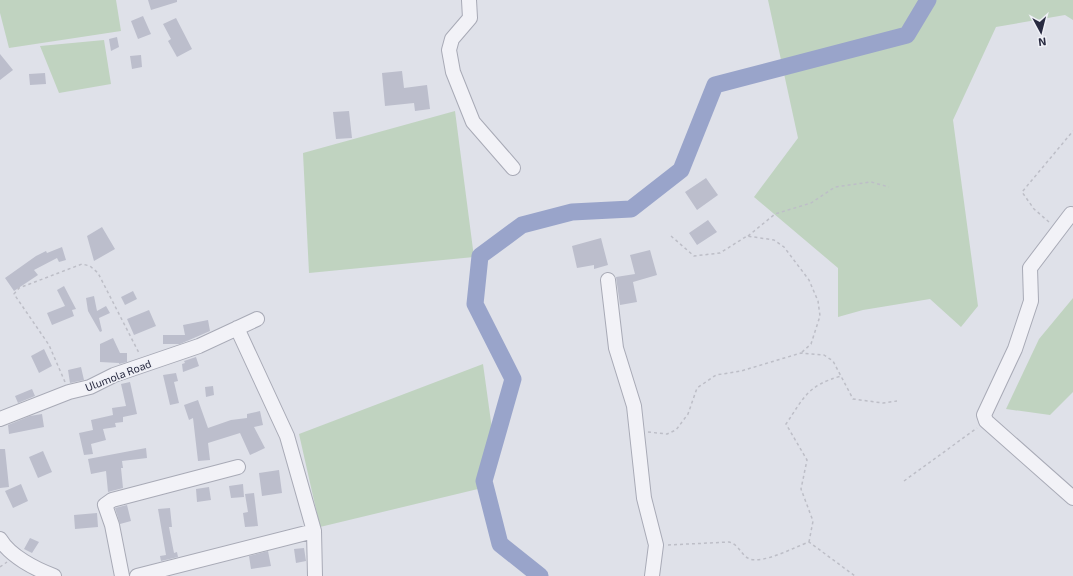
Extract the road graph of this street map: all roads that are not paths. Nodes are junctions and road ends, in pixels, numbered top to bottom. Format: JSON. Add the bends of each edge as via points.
{"nodes":[{"id":1,"x":469,"y":0,"type":"edge"},
{"id":2,"x":513,"y":168,"type":"dead end"},
{"id":3,"x":1070,"y":214,"type":"dead end"},
{"id":4,"x":608,"y":280,"type":"dead end"},
{"id":5,"x":257,"y":319,"type":"dead end"},
{"id":6,"x":237,"y":328,"type":"junction"},
{"id":7,"x":0,"y":418,"type":"edge"},
{"id":8,"x":238,"y":466,"type":"dead end"},
{"id":9,"x":1073,"y":498,"type":"edge"},
{"id":10,"x":314,"y":531,"type":"junction"},
{"id":11,"x":0,"y":539,"type":"edge"},
{"id":12,"x":46,"y":575,"type":"edge"},
{"id":13,"x":122,"y":576,"type":"edge"},
{"id":14,"x":137,"y":576,"type":"edge"},
{"id":15,"x":315,"y":576,"type":"edge"},
{"id":16,"x":652,"y":576,"type":"edge"}],
"edges":[{"from":1,"to":2,"type":"street","via":[[470,18],[452,39],[449,50],[453,72],[474,122]]},
{"from":3,"to":9,"type":"street","via":[[1060,231],[1030,268],[1031,301],[1015,349],[984,415],[986,421]]},
{"from":4,"to":16,"type":"street","via":[[616,348],[634,406],[644,498],[656,544]]},
{"from":5,"to":6,"type":"street","name":"Ulumola Road"},
{"from":6,"to":7,"type":"street","name":"Ulumola Road","via":[[199,346],[114,374],[90,387]]},
{"from":6,"to":10,"type":"street","via":[[286,436]]},
{"from":8,"to":13,"type":"street","via":[[112,500],[105,505],[112,525]]},
{"from":10,"to":14,"type":"street"},
{"from":10,"to":15,"type":"street"},
{"from":11,"to":12,"type":"street","via":[[6,549]]}]}
